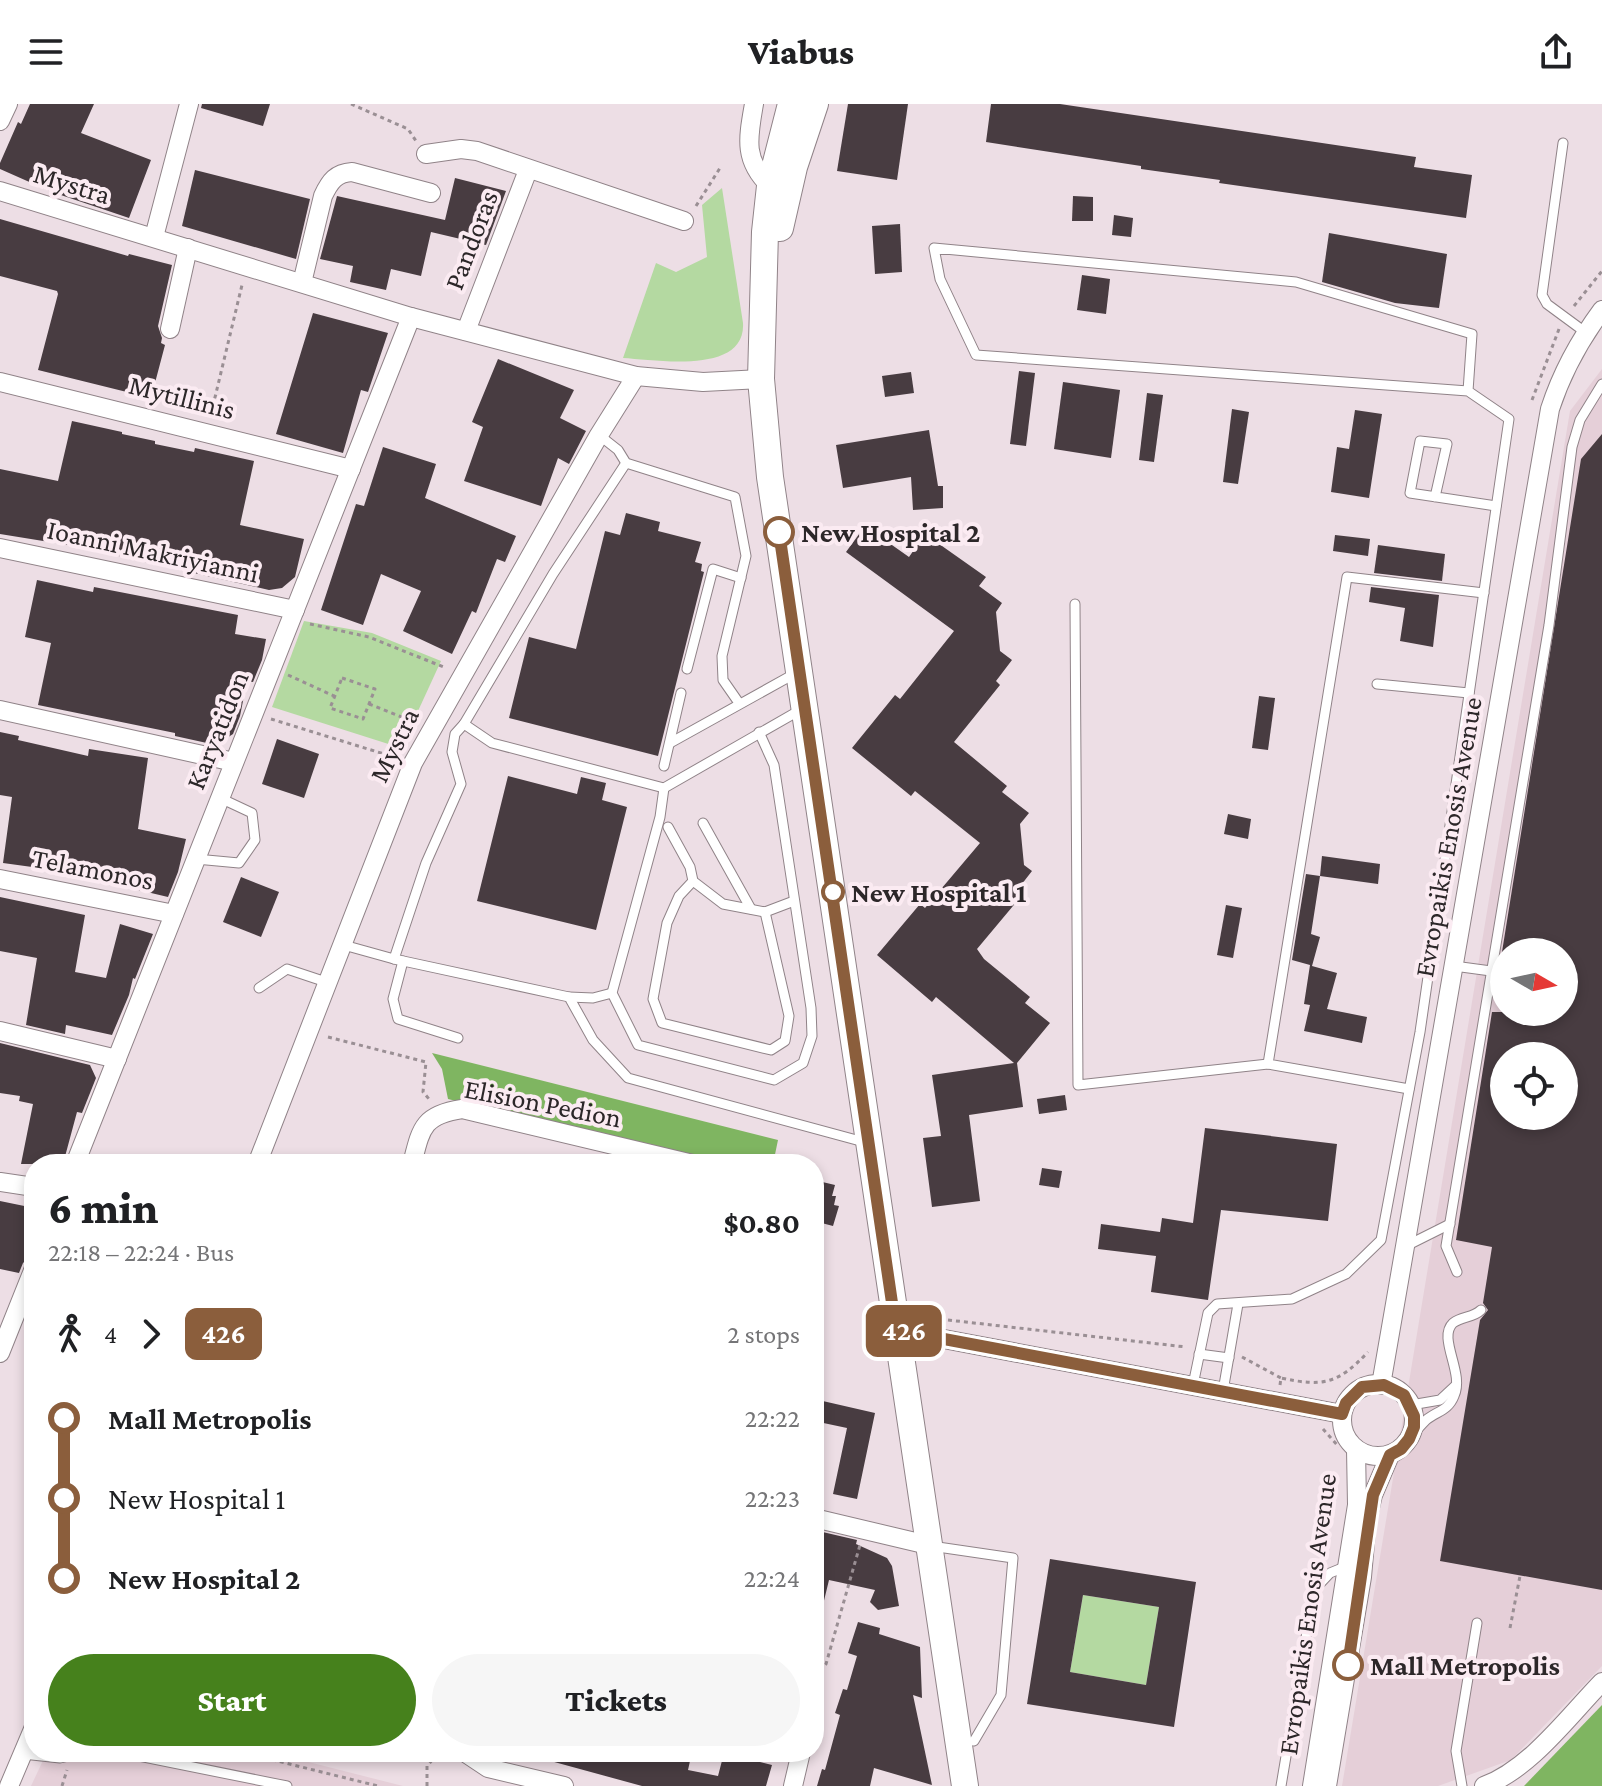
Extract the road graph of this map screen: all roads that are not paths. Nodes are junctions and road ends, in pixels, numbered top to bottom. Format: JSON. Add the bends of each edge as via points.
{"nodes":[{"id":1,"x":8,"y":104,"type":"edge"},
{"id":2,"x":189,"y":104,"type":"edge"},
{"id":3,"x":754,"y":104,"type":"edge"},
{"id":4,"x":791,"y":104,"type":"edge"},
{"id":5,"x":815,"y":104,"type":"edge"},
{"id":6,"x":0,"y":121,"type":"edge"},
{"id":7,"x":748,"y":142,"type":"junction"},
{"id":8,"x":1563,"y":143,"type":"dead end"},
{"id":9,"x":426,"y":154,"type":"road end"},
{"id":10,"x":777,"y":154,"type":"junction"},
{"id":11,"x":528,"y":170,"type":"junction"},
{"id":12,"x":770,"y":186,"type":"junction"},
{"id":13,"x":0,"y":191,"type":"edge"},
{"id":14,"x":431,"y":193,"type":"dead end"},
{"id":15,"x":684,"y":221,"type":"road end"},
{"id":16,"x":154,"y":237,"type":"junction"},
{"id":17,"x":188,"y":248,"type":"junction"},
{"id":18,"x":302,"y":283,"type":"junction"},
{"id":19,"x":765,"y":294,"type":"junction"},
{"id":20,"x":1602,"y":310,"type":"edge"},
{"id":21,"x":411,"y":317,"type":"junction"},
{"id":22,"x":170,"y":329,"type":"dead end"},
{"id":23,"x":466,"y":331,"type":"junction"},
{"id":24,"x":1585,"y":332,"type":"junction"},
{"id":25,"x":1602,"y":371,"type":"edge"},
{"id":26,"x":636,"y":376,"type":"junction"},
{"id":27,"x":761,"y":379,"type":"junction"},
{"id":28,"x":0,"y":382,"type":"edge"},
{"id":29,"x":1600,"y":386,"type":"edge"},
{"id":30,"x":1468,"y":391,"type":"junction"},
{"id":31,"x":599,"y":435,"type":"junction"},
{"id":32,"x":626,"y":463,"type":"junction"},
{"id":33,"x":351,"y":469,"type":"junction"},
{"id":34,"x":1435,"y":497,"type":"junction"},
{"id":35,"x":1496,"y":506,"type":"junction"},
{"id":36,"x":0,"y":548,"type":"edge"},
{"id":37,"x":741,"y":578,"type":"junction"},
{"id":38,"x":1484,"y":593,"type":"junction"},
{"id":39,"x":1075,"y":604,"type":"dead end"},
{"id":40,"x":297,"y":616,"type":"junction"},
{"id":41,"x":687,"y":669,"type":"dead end"},
{"id":42,"x":799,"y":671,"type":"junction"},
{"id":43,"x":1377,"y":684,"type":"dead end"},
{"id":44,"x":681,"y":693,"type":"dead end"},
{"id":45,"x":1469,"y":693,"type":"junction"},
{"id":46,"x":739,"y":703,"type":"junction"},
{"id":47,"x":805,"y":707,"type":"junction"},
{"id":48,"x":0,"y":710,"type":"edge"},
{"id":49,"x":464,"y":724,"type":"junction"},
{"id":50,"x":759,"y":732,"type":"junction"},
{"id":51,"x":670,"y":743,"type":"junction"},
{"id":52,"x":234,"y":762,"type":"junction"},
{"id":53,"x":664,"y":766,"type":"dead end"},
{"id":54,"x":664,"y":788,"type":"junction"},
{"id":55,"x":220,"y":798,"type":"junction"},
{"id":56,"x":703,"y":823,"type":"dead end"},
{"id":57,"x":668,"y":827,"type":"dead end"},
{"id":58,"x":196,"y":859,"type":"junction"},
{"id":59,"x":0,"y":879,"type":"edge"},
{"id":60,"x":693,"y":881,"type":"junction"},
{"id":61,"x":794,"y":901,"type":"junction"},
{"id":62,"x":751,"y":909,"type":"junction"},
{"id":63,"x":765,"y":912,"type":"junction"},
{"id":64,"x":174,"y":914,"type":"junction"},
{"id":65,"x":1497,"y":938,"type":"edge"},
{"id":66,"x":340,"y":944,"type":"junction"},
{"id":67,"x":398,"y":960,"type":"junction"},
{"id":68,"x":1454,"y":966,"type":"junction"},
{"id":69,"x":1490,"y":971,"type":"edge"},
{"id":70,"x":1490,"y":977,"type":"edge"},
{"id":71,"x":326,"y":982,"type":"junction"},
{"id":72,"x":259,"y":988,"type":"dead end"},
{"id":73,"x":612,"y":993,"type":"junction"},
{"id":74,"x":569,"y":997,"type":"junction"},
{"id":75,"x":0,"y":1031,"type":"edge"},
{"id":76,"x":458,"y":1038,"type":"dead end"},
{"id":77,"x":117,"y":1059,"type":"junction"},
{"id":78,"x":1268,"y":1064,"type":"junction"},
{"id":79,"x":1409,"y":1089,"type":"junction"},
{"id":80,"x":868,"y":1143,"type":"junction"},
{"id":81,"x":79,"y":1154,"type":"edge"},
{"id":82,"x":261,"y":1154,"type":"edge"},
{"id":83,"x":415,"y":1154,"type":"edge"},
{"id":84,"x":651,"y":1154,"type":"edge"},
{"id":85,"x":0,"y":1182,"type":"edge"},
{"id":86,"x":24,"y":1186,"type":"edge"},
{"id":87,"x":1450,"y":1224,"type":"junction"},
{"id":88,"x":1406,"y":1246,"type":"junction"},
{"id":89,"x":1457,"y":1272,"type":"dead end"},
{"id":90,"x":24,"y":1293,"type":"edge"},
{"id":91,"x":1238,"y":1304,"type":"junction"},
{"id":92,"x":1481,"y":1310,"type":"dead end"},
{"id":93,"x":896,"y":1330,"type":"junction"},
{"id":94,"x":1197,"y":1351,"type":"junction"},
{"id":95,"x":0,"y":1353,"type":"edge"},
{"id":96,"x":1233,"y":1356,"type":"junction"},
{"id":97,"x":1457,"y":1384,"type":"junction"},
{"id":98,"x":1193,"y":1385,"type":"junction"},
{"id":99,"x":1381,"y":1385,"type":"junction"},
{"id":100,"x":1223,"y":1391,"type":"junction"},
{"id":101,"x":1411,"y":1405,"type":"junction"},
{"id":102,"x":1342,"y":1414,"type":"junction"},
{"id":103,"x":1409,"y":1439,"type":"junction"},
{"id":104,"x":1356,"y":1449,"type":"junction"},
{"id":105,"x":1390,"y":1455,"type":"junction"},
{"id":106,"x":824,"y":1520,"type":"edge"},
{"id":107,"x":928,"y":1545,"type":"junction"},
{"id":108,"x":1347,"y":1566,"type":"junction"},
{"id":109,"x":1477,"y":1623,"type":"dead end"},
{"id":110,"x":1602,"y":1682,"type":"edge"},
{"id":111,"x":974,"y":1741,"type":"dead end"},
{"id":112,"x":23,"y":1754,"type":"edge"},
{"id":113,"x":168,"y":1762,"type":"edge"},
{"id":114,"x":479,"y":1762,"type":"edge"},
{"id":115,"x":799,"y":1762,"type":"edge"},
{"id":116,"x":9,"y":1786,"type":"edge"},
{"id":117,"x":287,"y":1786,"type":"edge"},
{"id":118,"x":564,"y":1786,"type":"edge"},
{"id":119,"x":793,"y":1786,"type":"edge"},
{"id":120,"x":965,"y":1786,"type":"edge"},
{"id":121,"x":1281,"y":1786,"type":"edge"},
{"id":122,"x":1312,"y":1786,"type":"edge"},
{"id":123,"x":1327,"y":1786,"type":"edge"},
{"id":124,"x":1462,"y":1786,"type":"edge"},
{"id":125,"x":1484,"y":1786,"type":"edge"}],
"edges":[{"from":1,"to":6,"type":"street"},
{"from":2,"to":16,"type":"street"},
{"from":3,"to":7,"type":"street"},
{"from":4,"to":10,"type":"street"},
{"from":5,"to":19,"type":"street","via":[[791,179]]},
{"from":7,"to":10,"type":"street","via":[[759,151]]},
{"from":7,"to":12,"type":"street","via":[[758,172]]},
{"from":8,"to":24,"type":"lane","via":[[1542,295]]},
{"from":9,"to":11,"type":"street","name":"Pandoras","via":[[477,151]]},
{"from":10,"to":12,"type":"street"},
{"from":11,"to":15,"type":"street","name":"Pandoras"},
{"from":11,"to":23,"type":"street","name":"Pandoras"},
{"from":12,"to":19,"type":"street"},
{"from":13,"to":16,"type":"street","name":"Mystra"},
{"from":14,"to":18,"type":"street","via":[[340,173],[323,196]]},
{"from":16,"to":17,"type":"street","name":"Mystra"},
{"from":17,"to":18,"type":"street","name":"Mystra"},
{"from":17,"to":22,"type":"street"},
{"from":18,"to":21,"type":"street","name":"Mystra"},
{"from":19,"to":27,"type":"street"},
{"from":20,"to":24,"type":"street","name":"Evropaikis Enosis Avenue"},
{"from":21,"to":23,"type":"street","name":"Mystra"},
{"from":21,"to":33,"type":"street","name":"Karyatidon"},
{"from":23,"to":26,"type":"street","name":"Mystra"},
{"from":24,"to":68,"type":"street","name":"Evropaikis Enosis Avenue","via":[[1550,409]]},
{"from":25,"to":29,"type":"lane"},
{"from":26,"to":27,"type":"street","name":"Mystra","via":[[703,382]]},
{"from":26,"to":31,"type":"street","name":"Mystra"},
{"from":27,"to":42,"type":"street"},
{"from":28,"to":33,"type":"street","name":"Mytillinis"},
{"from":29,"to":65,"type":"lane","via":[[1572,447],[1549,625]]},
{"from":30,"to":30,"type":"lane","via":[[976,355],[940,279],[934,248],[1296,282],[1472,334]]},
{"from":30,"to":35,"type":"lane","via":[[1509,419]]},
{"from":31,"to":32,"type":"lane"},
{"from":31,"to":66,"type":"street","name":"Mystra","via":[[413,763]]},
{"from":32,"to":37,"type":"lane","via":[[735,497],[746,556]]},
{"from":32,"to":49,"type":"lane"},
{"from":33,"to":40,"type":"street","name":"Karyatidon"},
{"from":34,"to":34,"type":"lane","via":[[1410,493],[1420,441],[1447,444]]},
{"from":34,"to":35,"type":"lane"},
{"from":35,"to":38,"type":"lane"},
{"from":36,"to":40,"type":"street","name":"Ioanni Makriyianni"},
{"from":37,"to":41,"type":"lane","via":[[713,569]]},
{"from":37,"to":46,"type":"lane","via":[[722,656],[723,680]]},
{"from":38,"to":45,"type":"lane"},
{"from":38,"to":78,"type":"lane","via":[[1347,577]]},
{"from":39,"to":78,"type":"lane","via":[[1078,1085]]},
{"from":40,"to":52,"type":"street","name":"Karyatidon"},
{"from":42,"to":46,"type":"lane"},
{"from":42,"to":47,"type":"street"},
{"from":43,"to":45,"type":"lane"},
{"from":44,"to":51,"type":"lane"},
{"from":45,"to":79,"type":"lane"},
{"from":46,"to":51,"type":"lane"},
{"from":47,"to":50,"type":"lane"},
{"from":47,"to":80,"type":"street"},
{"from":48,"to":52,"type":"street"},
{"from":49,"to":54,"type":"lane","via":[[492,743]]},
{"from":49,"to":67,"type":"lane","via":[[455,734],[452,752],[461,784],[426,863]]},
{"from":50,"to":54,"type":"lane"},
{"from":50,"to":61,"type":"lane","via":[[774,765]]},
{"from":51,"to":53,"type":"lane"},
{"from":52,"to":55,"type":"street","name":"Karyatidon"},
{"from":54,"to":73,"type":"lane"},
{"from":55,"to":58,"type":"street","name":"Karyatidon"},
{"from":55,"to":58,"type":"lane","via":[[252,813],[255,840],[239,863]]},
{"from":56,"to":62,"type":"lane"},
{"from":57,"to":60,"type":"lane"},
{"from":58,"to":64,"type":"street","name":"Karyatidon"},
{"from":59,"to":64,"type":"street","name":"Telamonos"},
{"from":60,"to":62,"type":"lane","via":[[723,904]]},
{"from":60,"to":63,"type":"lane","via":[[679,896],[667,923],[653,999],[662,1023],[771,1050],[785,1041],[789,1016]]},
{"from":61,"to":63,"type":"lane"},
{"from":61,"to":73,"type":"lane","via":[[812,1036],[803,1063],[774,1080],[638,1045]]},
{"from":62,"to":63,"type":"lane"},
{"from":64,"to":77,"type":"street","name":"Karyatidon"},
{"from":66,"to":67,"type":"lane"},
{"from":66,"to":71,"type":"street","name":"Mystra"},
{"from":67,"to":74,"type":"lane"},
{"from":67,"to":76,"type":"lane","via":[[393,999],[398,1019]]},
{"from":68,"to":69,"type":"lane"},
{"from":68,"to":88,"type":"street","name":"Evropaikis Enosis Avenue"},
{"from":70,"to":87,"type":"lane"},
{"from":71,"to":72,"type":"lane","via":[[287,969]]},
{"from":71,"to":82,"type":"street","name":"Mystra"},
{"from":73,"to":74,"type":"lane"},
{"from":74,"to":80,"type":"lane","via":[[593,1040],[628,1078]]},
{"from":75,"to":77,"type":"street"},
{"from":77,"to":81,"type":"street","name":"Karyatidon"},
{"from":78,"to":79,"type":"lane"},
{"from":79,"to":91,"type":"lane","via":[[1381,1240],[1346,1274],[1319,1287],[1292,1299]]},
{"from":80,"to":93,"type":"street"},
{"from":83,"to":84,"type":"street","name":"Elision Pedion","via":[[430,1119],[462,1109]]},
{"from":85,"to":86,"type":"street"},
{"from":87,"to":88,"type":"lane"},
{"from":87,"to":89,"type":"lane","via":[[1446,1246]]},
{"from":88,"to":99,"type":"street","name":"Evropaikis Enosis Avenue"},
{"from":90,"to":95,"type":"street"},
{"from":91,"to":94,"type":"lane","via":[[1217,1304],[1208,1313]]},
{"from":91,"to":96,"type":"lane"},
{"from":92,"to":97,"type":"lane","via":[[1449,1328]]},
{"from":93,"to":98,"type":"street"},
{"from":93,"to":107,"type":"street"},
{"from":94,"to":96,"type":"lane"},
{"from":94,"to":98,"type":"lane"},
{"from":96,"to":100,"type":"lane"},
{"from":97,"to":101,"type":"lane","via":[[1440,1400]]},
{"from":97,"to":103,"type":"lane","via":[[1449,1406]]},
{"from":98,"to":100,"type":"street"},
{"from":99,"to":101,"type":"street","via":[[1395,1388]]},
{"from":99,"to":102,"type":"street","via":[[1362,1387]]},
{"from":100,"to":102,"type":"street"},
{"from":101,"to":103,"type":"street","via":[[1414,1427]]},
{"from":102,"to":104,"type":"street","name":"Evropaikis Enosis Avenue","via":[[1346,1439]]},
{"from":103,"to":105,"type":"street","name":"Evropaikis Enosis Avenue"},
{"from":104,"to":105,"type":"street","name":"Evropaikis Enosis Avenue","via":[[1377,1457]]},
{"from":104,"to":108,"type":"street","name":"Evropaikis Enosis Avenue","via":[[1357,1505]]},
{"from":105,"to":123,"type":"street","name":"Evropaikis Enosis Avenue","via":[[1367,1520]]},
{"from":106,"to":107,"type":"street"},
{"from":107,"to":111,"type":"lane","via":[[1013,1558],[1001,1695]]},
{"from":107,"to":120,"type":"street"},
{"from":108,"to":121,"type":"lane","via":[[1330,1573],[1314,1590]]},
{"from":108,"to":122,"type":"street","name":"Evropaikis Enosis Avenue"},
{"from":109,"to":124,"type":"lane","via":[[1456,1751]]},
{"from":110,"to":125,"type":"street","via":[[1526,1760]]},
{"from":112,"to":116,"type":"street"},
{"from":113,"to":117,"type":"lane"},
{"from":114,"to":118,"type":"street"},
{"from":115,"to":119,"type":"street"}]}
